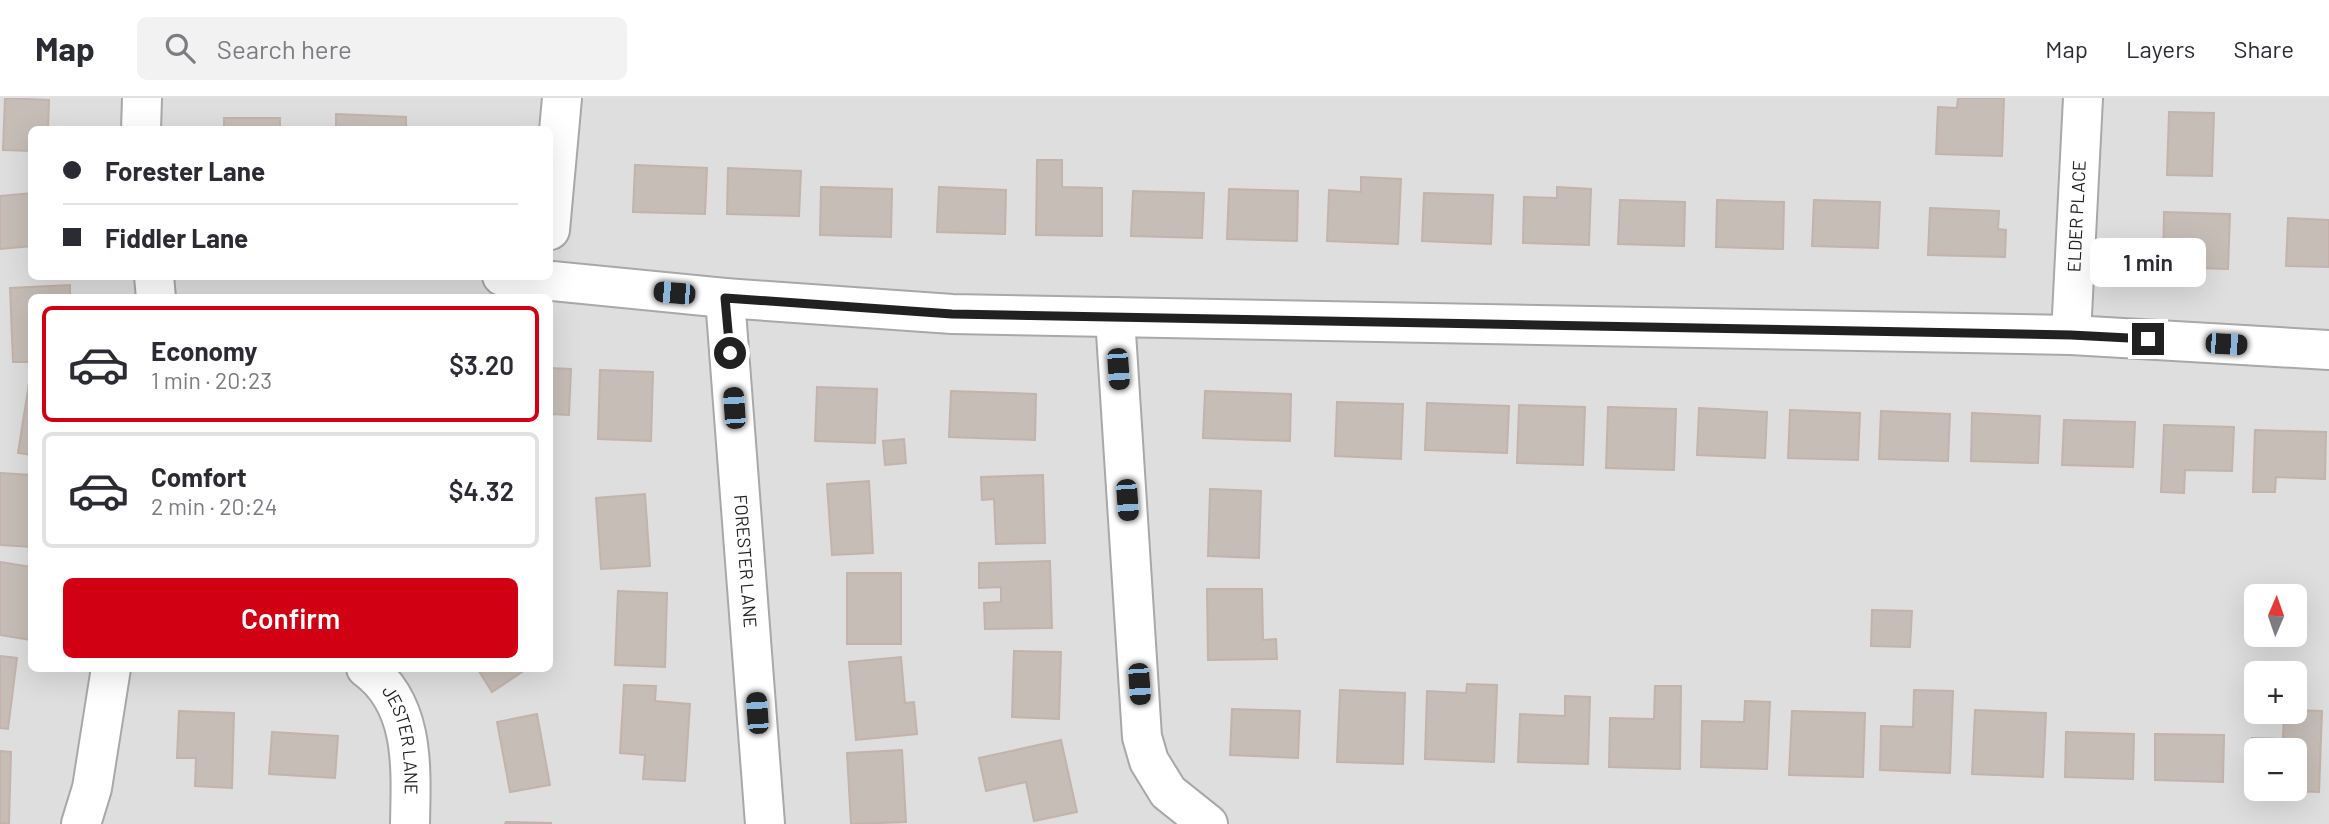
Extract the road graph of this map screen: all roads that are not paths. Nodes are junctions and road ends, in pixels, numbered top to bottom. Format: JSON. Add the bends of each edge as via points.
{"nodes":[{"id":1,"x":142,"y":98,"type":"edge"},
{"id":2,"x":562,"y":98,"type":"edge"},
{"id":3,"x":2083,"y":98,"type":"edge"},
{"id":4,"x":141,"y":126,"type":"edge"},
{"id":5,"x":553,"y":197,"type":"edge"},
{"id":6,"x":553,"y":279,"type":"edge"},
{"id":7,"x":725,"y":298,"type":"junction"},
{"id":8,"x":1115,"y":317,"type":"junction"},
{"id":9,"x":2071,"y":335,"type":"junction"},
{"id":10,"x":2329,"y":350,"type":"edge"},
{"id":11,"x":110,"y":672,"type":"edge"},
{"id":12,"x":371,"y":672,"type":"edge"},
{"id":13,"x":81,"y":824,"type":"edge"},
{"id":14,"x":410,"y":824,"type":"edge"},
{"id":15,"x":765,"y":824,"type":"edge"},
{"id":16,"x":1208,"y":824,"type":"edge"}],
"edges":[{"from":1,"to":4,"type":"street"},
{"from":2,"to":5,"type":"street"},
{"from":3,"to":9,"type":"street","name":"ELDER PLACE"},
{"from":6,"to":7,"type":"street"},
{"from":7,"to":8,"type":"street","via":[[952,314]]},
{"from":7,"to":15,"type":"street","name":"FORESTER LANE"},
{"from":8,"to":9,"type":"street"},
{"from":8,"to":16,"type":"street","via":[[1142,737],[1149,761],[1168,792]]},
{"from":9,"to":10,"type":"street"},
{"from":11,"to":13,"type":"street","via":[[92,788]]},
{"from":12,"to":14,"type":"street","name":"JESTER LANE","via":[[401,712],[411,755]]}]}
